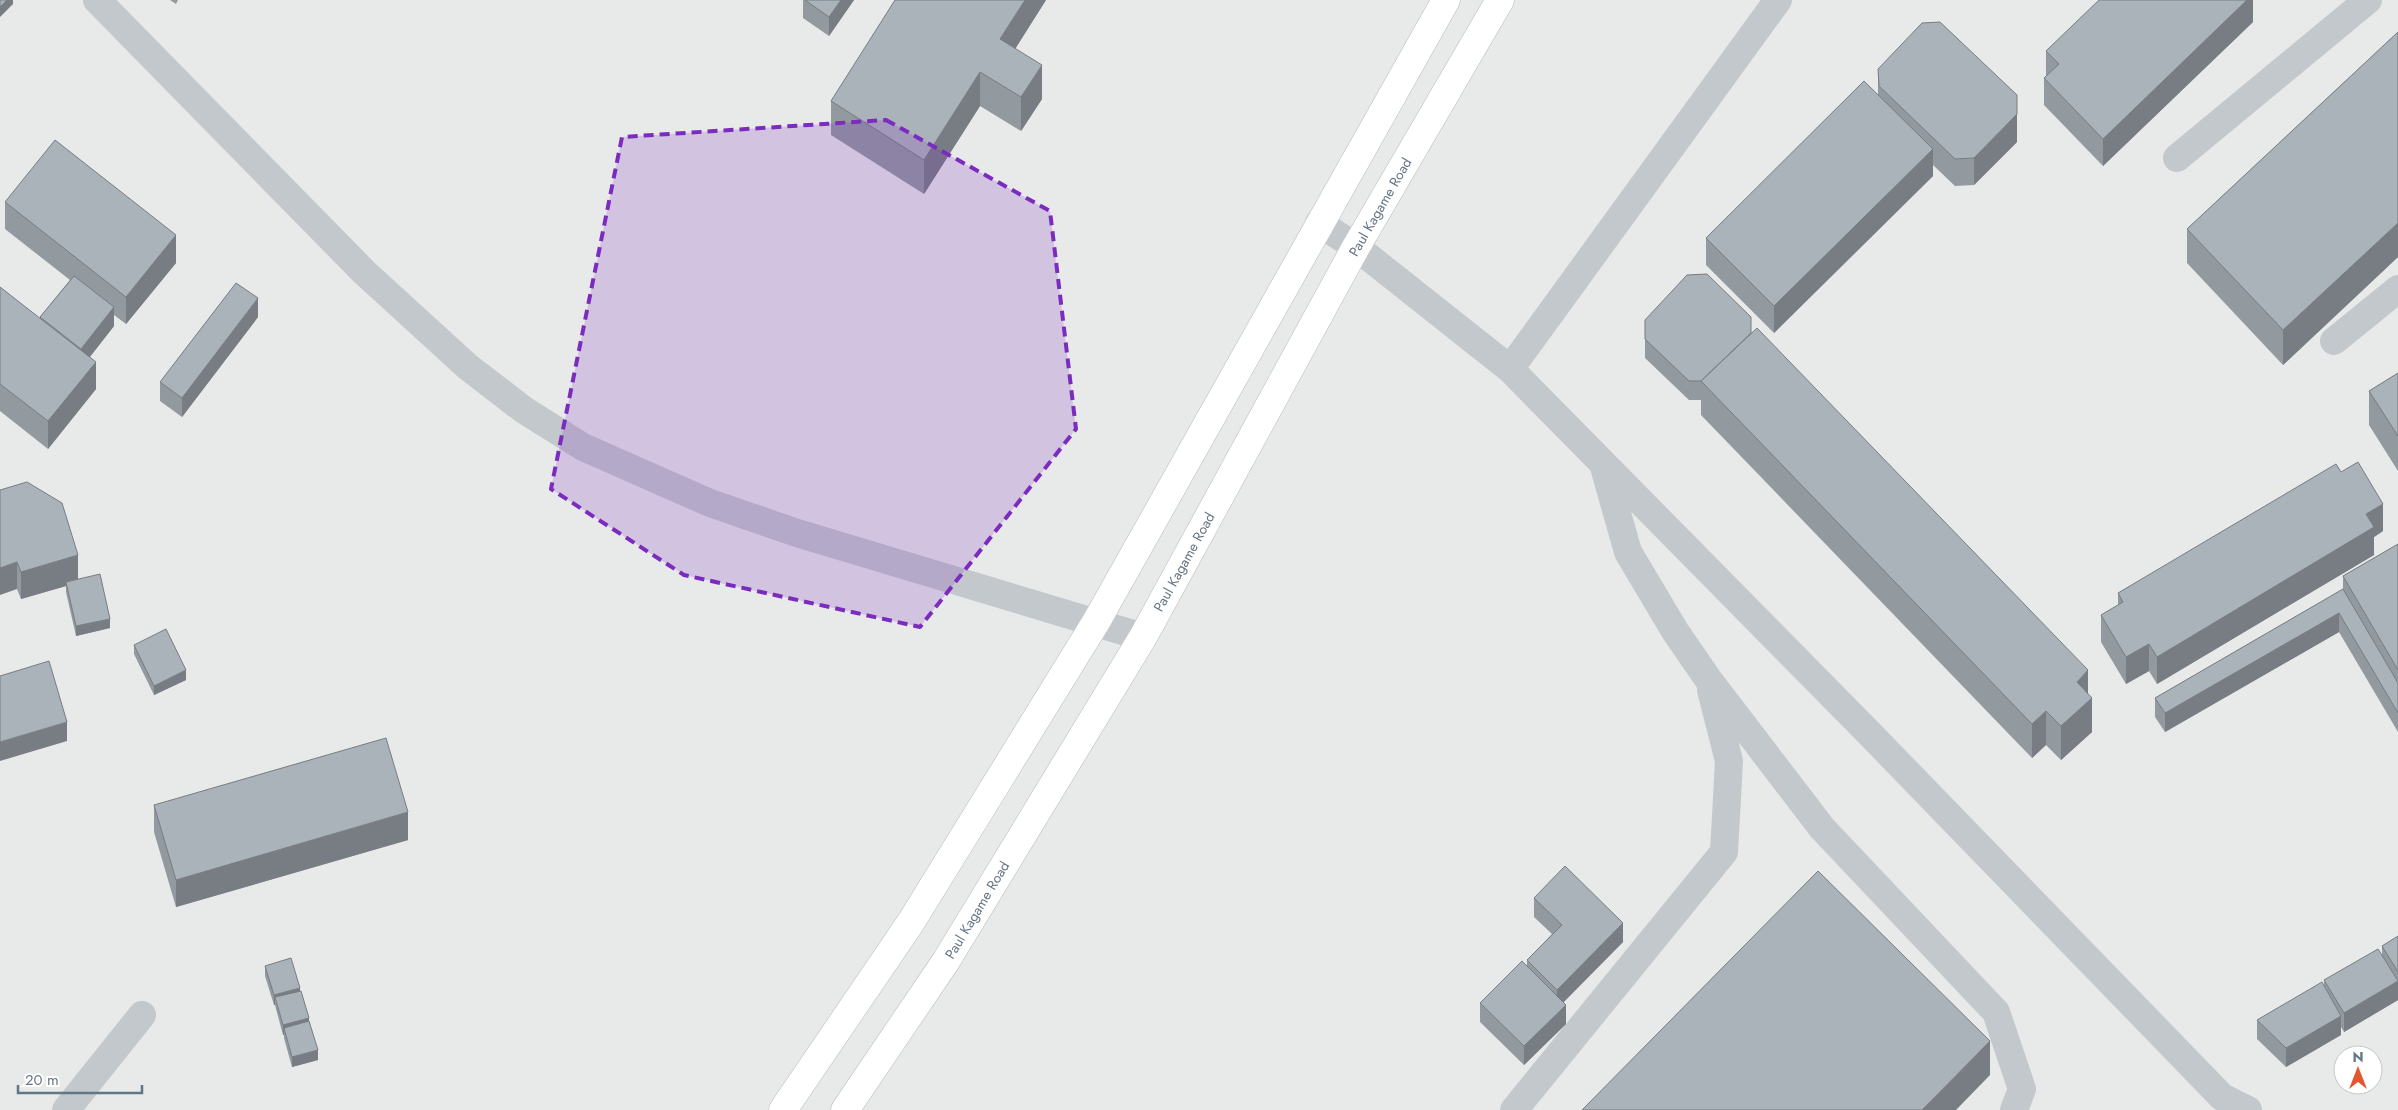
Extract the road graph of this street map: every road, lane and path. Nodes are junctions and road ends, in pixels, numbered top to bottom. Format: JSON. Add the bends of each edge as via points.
{"nodes":[{"id":1,"x":97,"y":0,"type":"edge"},
{"id":2,"x":1446,"y":0,"type":"edge"},
{"id":3,"x":1500,"y":0,"type":"edge"},
{"id":4,"x":1778,"y":0,"type":"edge"},
{"id":5,"x":2368,"y":0,"type":"edge"},
{"id":6,"x":2177,"y":158,"type":"dead end"},
{"id":7,"x":1319,"y":223,"type":"junction"},
{"id":8,"x":1356,"y":247,"type":"junction"},
{"id":9,"x":2398,"y":289,"type":"edge"},
{"id":10,"x":2334,"y":341,"type":"dead end"},
{"id":11,"x":1510,"y":369,"type":"junction"},
{"id":12,"x":1603,"y":463,"type":"junction"},
{"id":13,"x":1096,"y":622,"type":"junction"},
{"id":14,"x":1143,"y":637,"type":"junction"},
{"id":15,"x":1708,"y":679,"type":"junction"},
{"id":16,"x":142,"y":1015,"type":"dead end"},
{"id":17,"x":66,"y":1110,"type":"edge"},
{"id":18,"x":782,"y":1110,"type":"edge"},
{"id":19,"x":845,"y":1110,"type":"edge"},
{"id":20,"x":1514,"y":1110,"type":"edge"},
{"id":21,"x":2014,"y":1110,"type":"edge"},
{"id":22,"x":2248,"y":1110,"type":"edge"}],
"edges":[{"from":1,"to":13,"type":"street","via":[[364,272],[468,367],[524,410],[583,447],[710,503],[797,533]]},
{"from":2,"to":7,"type":"main road"},
{"from":3,"to":8,"type":"main road","name":"Paul Kagame Road"},
{"from":4,"to":11,"type":"street"},
{"from":5,"to":6,"type":"street"},
{"from":7,"to":8,"type":"street"},
{"from":7,"to":13,"type":"main road"},
{"from":8,"to":11,"type":"street"},
{"from":8,"to":14,"type":"main road","name":"Paul Kagame Road"},
{"from":9,"to":10,"type":"street"},
{"from":11,"to":12,"type":"street"},
{"from":12,"to":15,"type":"street","via":[[1628,552]]},
{"from":12,"to":22,"type":"street","via":[[2222,1097]]},
{"from":13,"to":14,"type":"street"},
{"from":13,"to":18,"type":"main road","via":[[911,922]]},
{"from":14,"to":19,"type":"main road","name":"Paul Kagame Road","via":[[946,961]]},
{"from":15,"to":20,"type":"street","via":[[1729,761],[1724,852]]},
{"from":15,"to":21,"type":"street","via":[[1822,828],[1996,1012],[2022,1089]]},
{"from":16,"to":17,"type":"street"}]}
